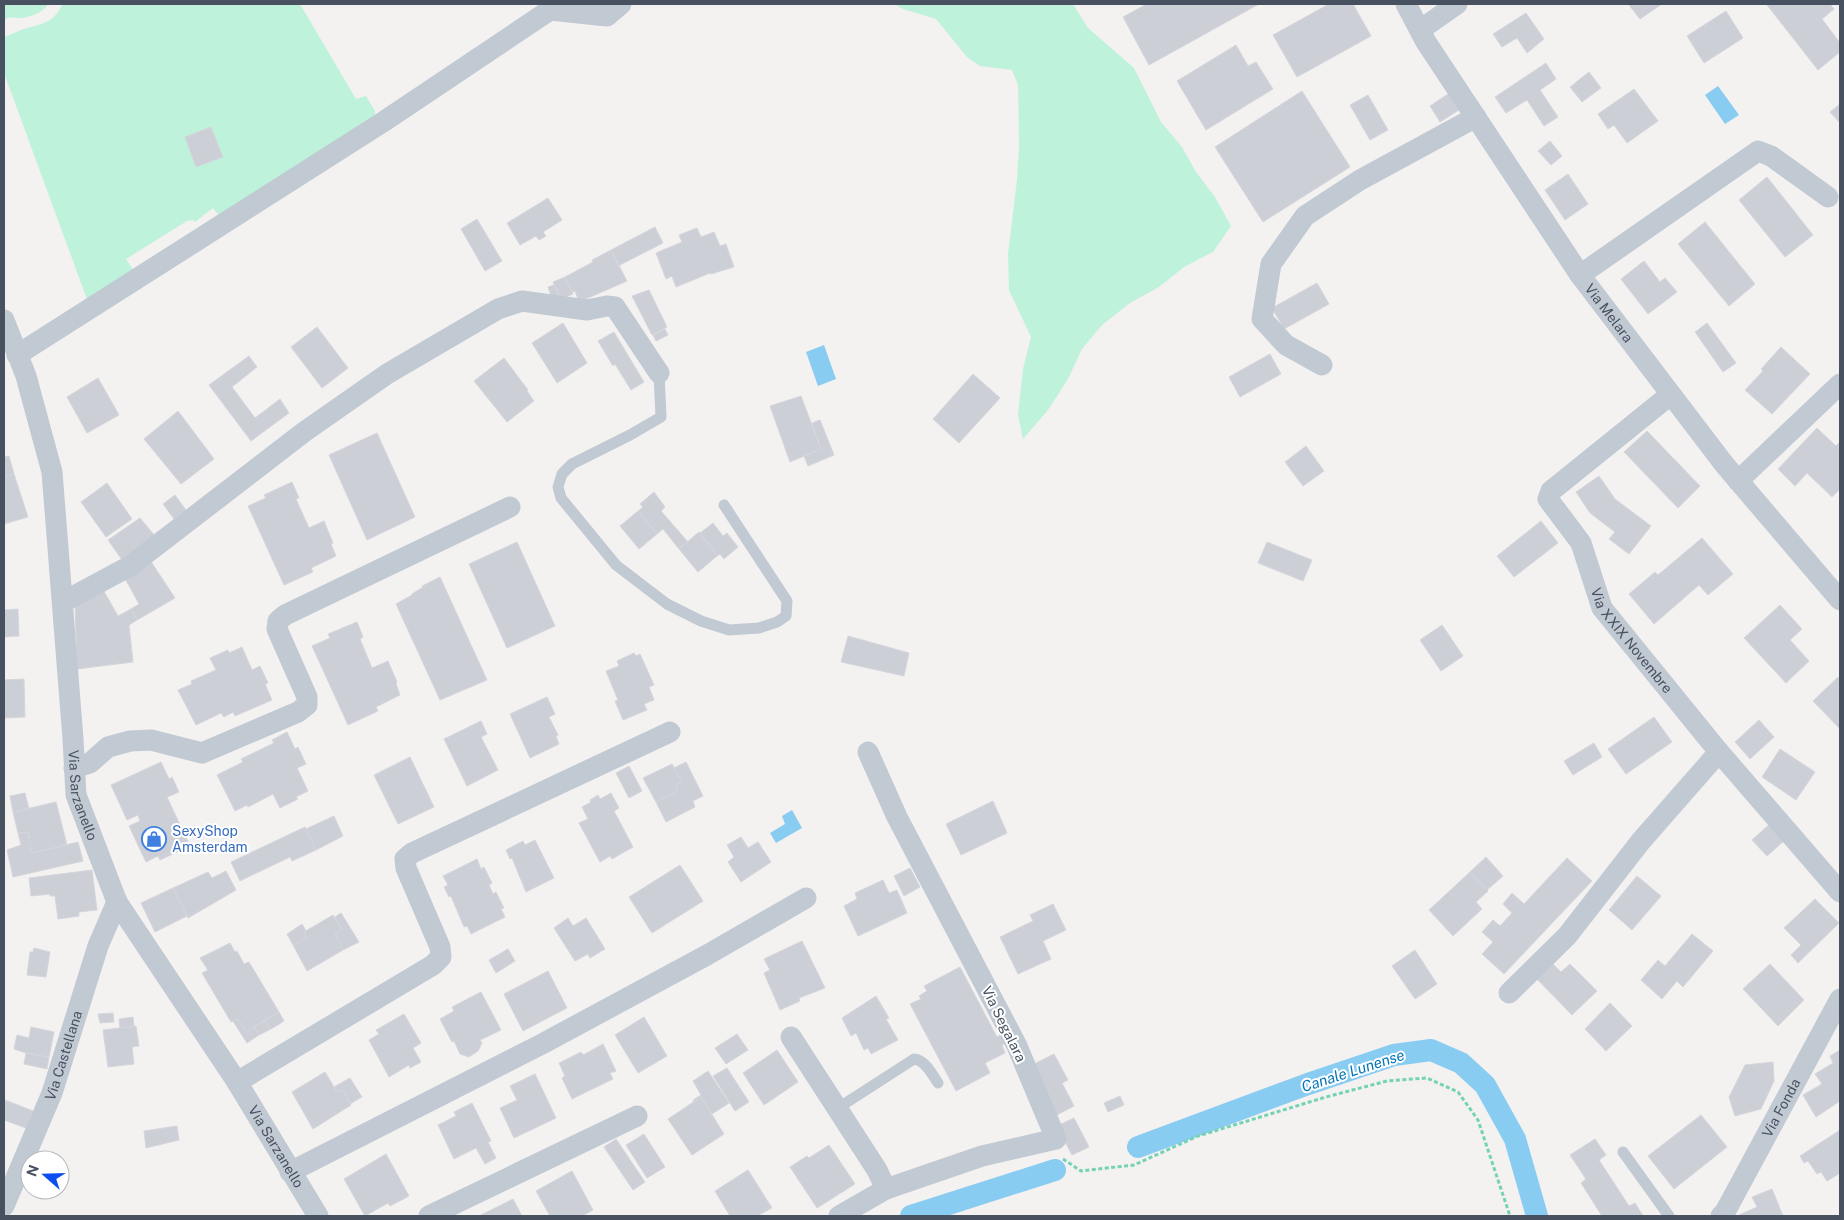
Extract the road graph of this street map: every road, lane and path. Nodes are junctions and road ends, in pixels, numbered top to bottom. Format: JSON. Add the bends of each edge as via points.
{"nodes":[{"id":1,"x":621,"y":4,"type":"edge"},
{"id":2,"x":1406,"y":4,"type":"edge"},
{"id":3,"x":1457,"y":4,"type":"edge"},
{"id":4,"x":1420,"y":30,"type":"junction"},
{"id":5,"x":1476,"y":117,"type":"junction"},
{"id":6,"x":1828,"y":197,"type":"dead end"},
{"id":7,"x":1580,"y":275,"type":"junction"},
{"id":8,"x":4,"y":320,"type":"edge"},
{"id":9,"x":11,"y":346,"type":"edge"},
{"id":10,"x":1322,"y":365,"type":"dead end"},
{"id":11,"x":659,"y":373,"type":"joint"},
{"id":12,"x":1840,"y":384,"type":"edge"},
{"id":13,"x":1670,"y":395,"type":"junction"},
{"id":14,"x":1738,"y":481,"type":"junction"},
{"id":15,"x":724,"y":505,"type":"dead end"},
{"id":16,"x":510,"y":506,"type":"dead end"},
{"id":17,"x":1840,"y":600,"type":"edge"},
{"id":18,"x":62,"y":602,"type":"junction"},
{"id":19,"x":670,"y":732,"type":"dead end"},
{"id":20,"x":868,"y":752,"type":"dead end"},
{"id":21,"x":1719,"y":752,"type":"junction"},
{"id":22,"x":74,"y":768,"type":"junction"},
{"id":23,"x":1840,"y":892,"type":"edge"},
{"id":24,"x":806,"y":898,"type":"dead end"},
{"id":25,"x":116,"y":902,"type":"junction"},
{"id":26,"x":1509,"y":993,"type":"dead end"},
{"id":27,"x":1840,"y":999,"type":"edge"},
{"id":28,"x":791,"y":1037,"type":"dead end"},
{"id":29,"x":238,"y":1082,"type":"junction"},
{"id":30,"x":938,"y":1083,"type":"dead end"},
{"id":31,"x":838,"y":1108,"type":"junction"},
{"id":32,"x":638,"y":1116,"type":"dead end"},
{"id":33,"x":1624,"y":1152,"type":"dead end"},
{"id":34,"x":1058,"y":1157,"type":"dead end"},
{"id":35,"x":290,"y":1172,"type":"junction"},
{"id":36,"x":886,"y":1189,"type":"junction"},
{"id":37,"x":4,"y":1206,"type":"edge"},
{"id":38,"x":318,"y":1216,"type":"edge"},
{"id":39,"x":430,"y":1216,"type":"edge"},
{"id":40,"x":839,"y":1216,"type":"edge"},
{"id":41,"x":1510,"y":1216,"type":"edge"},
{"id":42,"x":1669,"y":1216,"type":"edge"},
{"id":43,"x":1721,"y":1216,"type":"edge"}],
"edges":[{"from":1,"to":9,"type":"street","via":[[607,16],[550,10],[383,122]]},
{"from":2,"to":4,"type":"street","name":"Via Melara"},
{"from":3,"to":4,"type":"street"},
{"from":4,"to":5,"type":"street","name":"Via Melara"},
{"from":5,"to":7,"type":"street","name":"Via Melara"},
{"from":5,"to":10,"type":"street","via":[[1360,180],[1305,216],[1271,264],[1262,319],[1286,345]]},
{"from":6,"to":7,"type":"street","via":[[1771,156],[1758,151]]},
{"from":7,"to":13,"type":"street","name":"Via Melara"},
{"from":8,"to":9,"type":"street","name":"Via Sarzanello"},
{"from":9,"to":18,"type":"street","name":"Via Sarzanello","via":[[26,376],[52,472]]},
{"from":11,"to":15,"type":"lane","via":[[661,417],[572,464],[562,474],[558,487],[561,498],[616,565],[667,604],[701,621],[729,630],[759,628],[777,622],[786,616],[787,601]]},
{"from":11,"to":18,"type":"street","via":[[615,308],[607,306],[587,310],[522,301],[498,309],[387,374],[304,432],[130,566]]},
{"from":12,"to":14,"type":"street"},
{"from":13,"to":14,"type":"street","name":"Via Melara"},
{"from":13,"to":21,"type":"street","name":"Via XXIX Novembre","via":[[1551,491],[1548,499],[1581,543],[1602,608]]},
{"from":14,"to":17,"type":"street","name":"Via Melara"},
{"from":16,"to":22,"type":"street","via":[[278,621],[277,629],[307,697],[307,705],[298,712],[202,753],[151,740],[130,741],[108,747],[90,763]]},
{"from":18,"to":22,"type":"street","name":"Via Sarzanello"},
{"from":19,"to":29,"type":"street","via":[[412,853],[405,859],[406,868],[440,947],[441,957],[433,965]]},
{"from":20,"to":36,"type":"street","name":"Via Segalara","via":[[897,817],[1017,1046],[1056,1139],[982,1156]]},
{"from":21,"to":23,"type":"street","name":"Via XXIX Novembre"},
{"from":21,"to":26,"type":"street","via":[[1641,841],[1567,936]]},
{"from":22,"to":25,"type":"street","name":"Via Sarzanello","via":[[76,796]]},
{"from":24,"to":35,"type":"street","via":[[542,1044]]},
{"from":25,"to":29,"type":"street","name":"Via Sarzanello"},
{"from":25,"to":37,"type":"street","name":"Via Castellana","via":[[98,946],[52,1093]]},
{"from":27,"to":43,"type":"street","name":"Via Fonda","via":[[1759,1152]]},
{"from":28,"to":31,"type":"street"},
{"from":29,"to":35,"type":"street","name":"Via Sarzanello"},
{"from":30,"to":31,"type":"lane","via":[[924,1063],[914,1059]]},
{"from":31,"to":36,"type":"street"},
{"from":32,"to":39,"type":"street"},
{"from":33,"to":42,"type":"lane"},
{"from":34,"to":41,"type":"path","via":[[1081,1171],[1134,1165],[1198,1136],[1326,1097],[1387,1081],[1427,1078],[1458,1092],[1478,1120]]},
{"from":35,"to":38,"type":"street","name":"Via Sarzanello"},
{"from":36,"to":40,"type":"street","name":"Via Segalara"}]}
